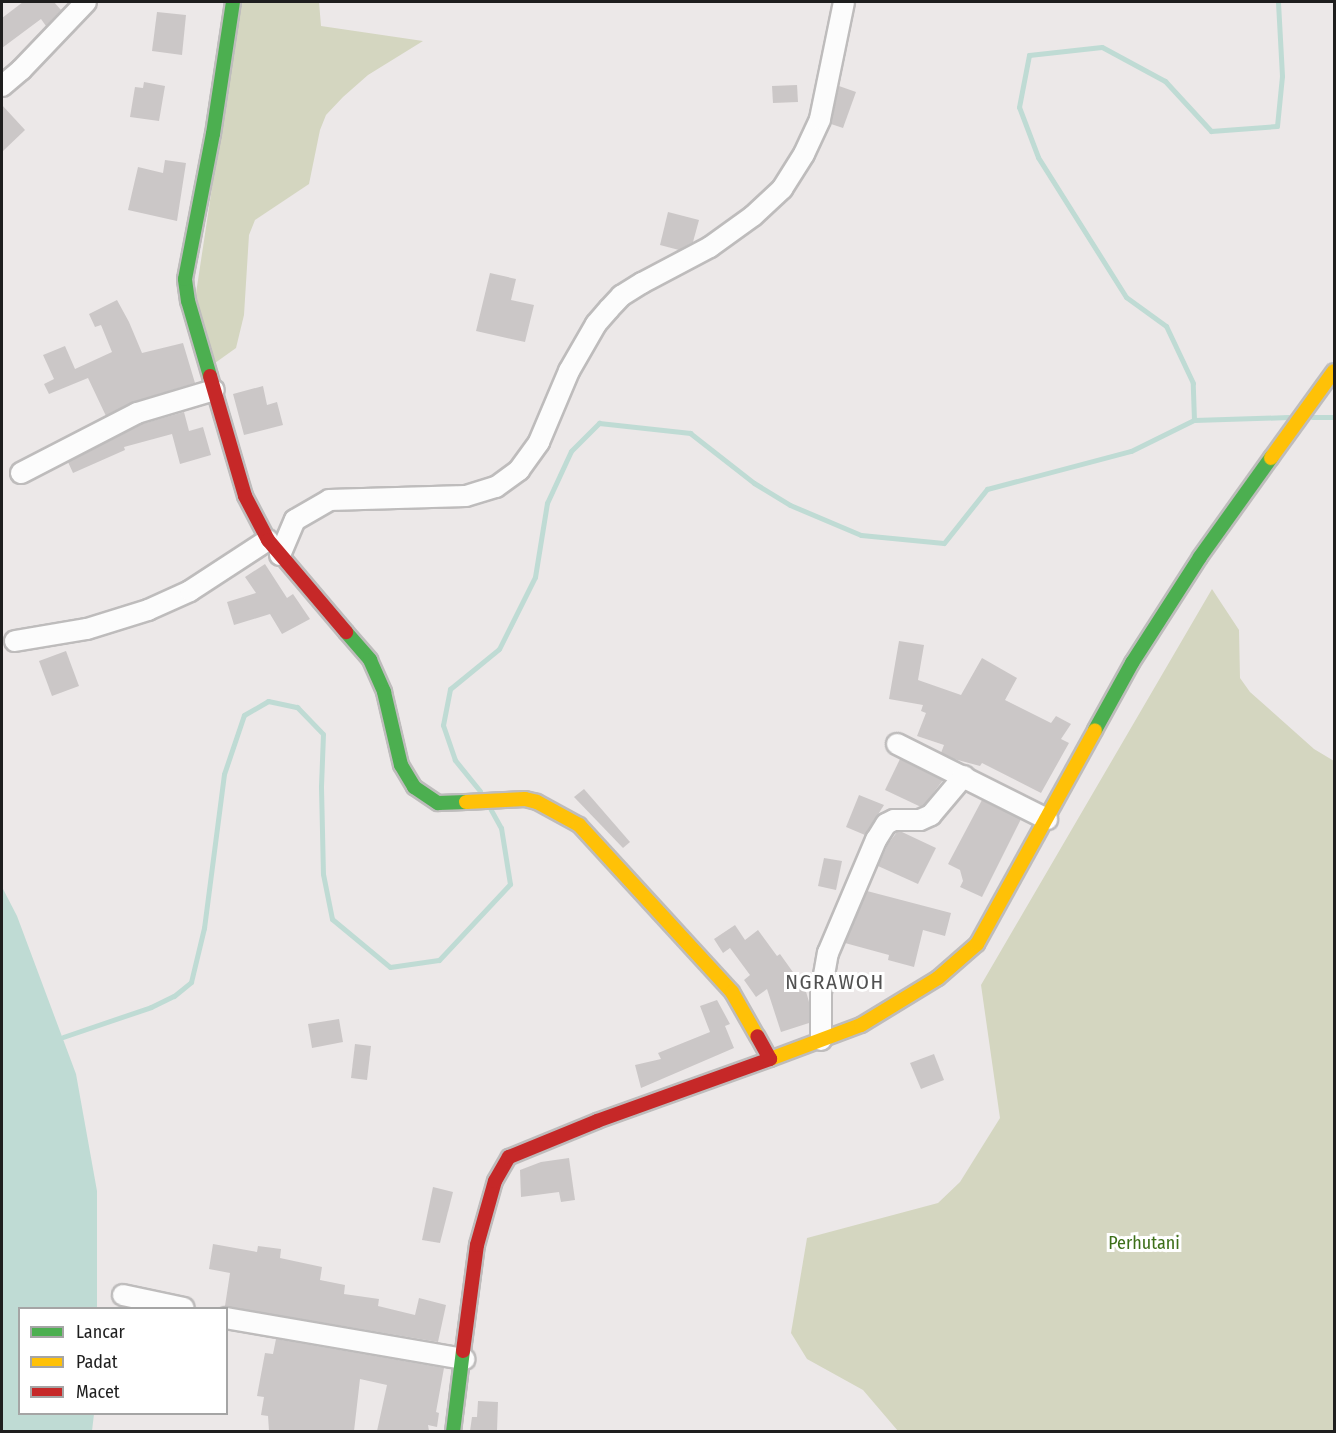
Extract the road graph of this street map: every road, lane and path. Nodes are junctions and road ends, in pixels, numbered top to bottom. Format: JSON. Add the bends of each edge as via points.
{"nodes":[{"id":1,"x":86,"y":2,"type":"edge"},
{"id":2,"x":233,"y":2,"type":"edge"},
{"id":3,"x":844,"y":2,"type":"edge"},
{"id":4,"x":2,"y":86,"type":"edge"},
{"id":5,"x":1335,"y":371,"type":"edge"},
{"id":6,"x":214,"y":390,"type":"junction"},
{"id":7,"x":21,"y":473,"type":"dead end"},
{"id":8,"x":274,"y":547,"type":"junction"},
{"id":9,"x":15,"y":641,"type":"dead end"},
{"id":10,"x":897,"y":744,"type":"dead end"},
{"id":11,"x":964,"y":776,"type":"junction"},
{"id":12,"x":1047,"y":819,"type":"junction"},
{"id":13,"x":821,"y":1040,"type":"junction"},
{"id":14,"x":770,"y":1059,"type":"junction"},
{"id":15,"x":123,"y":1295,"type":"dead end"},
{"id":16,"x":179,"y":1307,"type":"edge"},
{"id":17,"x":228,"y":1318,"type":"edge"},
{"id":18,"x":464,"y":1359,"type":"junction"},
{"id":19,"x":453,"y":1431,"type":"edge"}],
"edges":[{"from":1,"to":4,"type":"street"},
{"from":2,"to":6,"type":"street","via":[[185,279]]},
{"from":3,"to":8,"type":"street","via":[[820,119],[782,189],[710,247],[621,296],[596,324],[569,371],[539,442],[510,478],[496,487],[444,499],[329,500],[295,520]]},
{"from":5,"to":12,"type":"street","via":[[1200,557],[1132,663]]},
{"from":6,"to":7,"type":"street","via":[[137,413]]},
{"from":6,"to":8,"type":"street","via":[[245,496]]},
{"from":8,"to":9,"type":"street","via":[[148,610],[87,628]]},
{"from":8,"to":14,"type":"street","via":[[370,660],[384,692],[401,765],[414,787],[438,803],[525,799],[579,825],[732,992]]},
{"from":10,"to":11,"type":"street"},
{"from":11,"to":12,"type":"street"},
{"from":11,"to":13,"type":"street","via":[[931,815],[920,820],[894,820],[886,824],[876,840],[828,953],[821,992]]},
{"from":12,"to":13,"type":"street","via":[[971,951],[938,978],[861,1024]]},
{"from":13,"to":14,"type":"street"},
{"from":14,"to":18,"type":"street","via":[[509,1157],[495,1181],[477,1245]]},
{"from":15,"to":16,"type":"street"},
{"from":17,"to":18,"type":"street"},
{"from":18,"to":19,"type":"street"}]}
